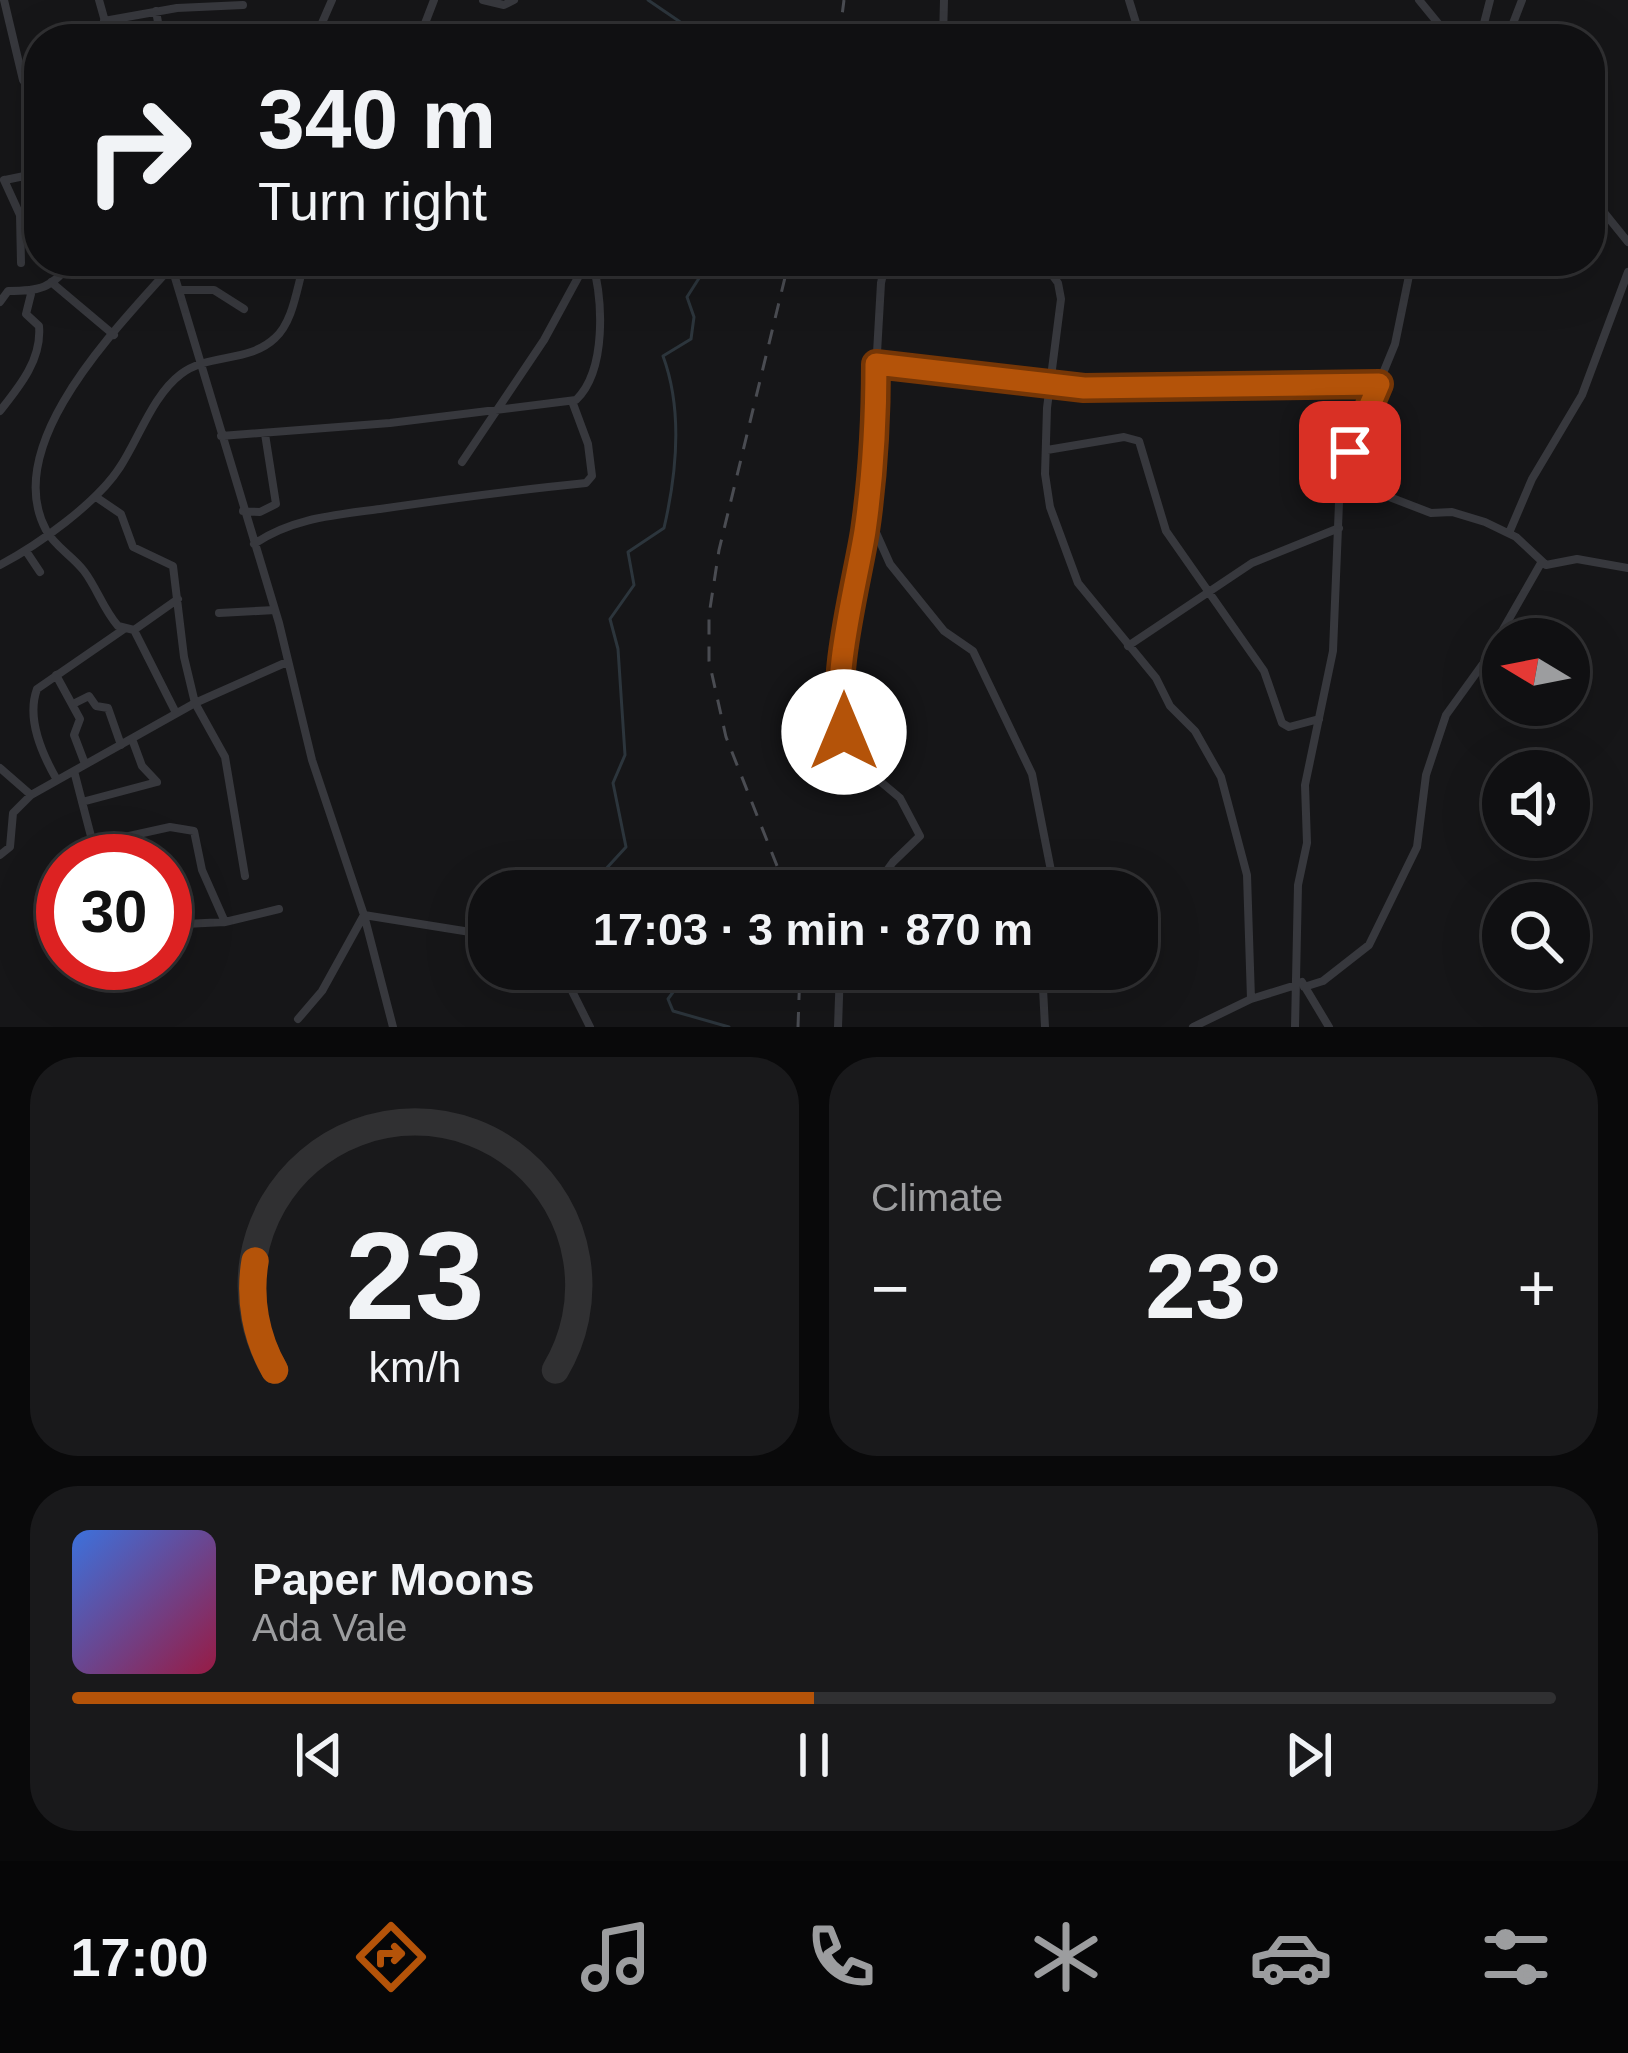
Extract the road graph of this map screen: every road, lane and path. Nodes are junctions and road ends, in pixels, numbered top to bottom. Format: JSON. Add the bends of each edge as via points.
{"nodes":[{"id":1,"x":4,"y":0,"type":"edge"},
{"id":2,"x":99,"y":0,"type":"edge"},
{"id":3,"x":483,"y":0,"type":"edge"},
{"id":4,"x":514,"y":0,"type":"edge"},
{"id":5,"x":1419,"y":0,"type":"edge"},
{"id":6,"x":243,"y":5,"type":"dead end"},
{"id":7,"x":156,"y":11,"type":"junction"},
{"id":8,"x":104,"y":21,"type":"junction"},
{"id":9,"x":105,"y":24,"type":"edge"},
{"id":10,"x":158,"y":24,"type":"edge"},
{"id":11,"x":1439,"y":24,"type":"edge"},
{"id":12,"x":10,"y":30,"type":"junction"},
{"id":13,"x":0,"y":45,"type":"edge"},
{"id":14,"x":24,"y":80,"type":"edge"},
{"id":15,"x":2,"y":181,"type":"edge"},
{"id":16,"x":1605,"y":214,"type":"edge"},
{"id":17,"x":1628,"y":242,"type":"edge"},
{"id":18,"x":21,"y":262,"type":"dead end"},
{"id":19,"x":1628,"y":272,"type":"edge"},
{"id":20,"x":57,"y":276,"type":"edge"},
{"id":21,"x":161,"y":276,"type":"edge"},
{"id":22,"x":175,"y":276,"type":"edge"},
{"id":23,"x":300,"y":276,"type":"edge"},
{"id":24,"x":581,"y":276,"type":"edge"},
{"id":25,"x":594,"y":276,"type":"edge"},
{"id":26,"x":885,"y":276,"type":"edge"},
{"id":27,"x":1053,"y":276,"type":"edge"},
{"id":28,"x":1409,"y":276,"type":"edge"},
{"id":29,"x":51,"y":282,"type":"junction"},
{"id":30,"x":179,"y":290,"type":"junction"},
{"id":31,"x":31,"y":294,"type":"junction"},
{"id":32,"x":1,"y":295,"type":"edge"},
{"id":33,"x":244,"y":309,"type":"dead end"},
{"id":34,"x":114,"y":335,"type":"junction"},
{"id":35,"x":202,"y":363,"type":"junction"},
{"id":36,"x":876,"y":364,"type":"junction"},
{"id":37,"x":1379,"y":384,"type":"junction"},
{"id":38,"x":1052,"y":385,"type":"junction"},
{"id":39,"x":572,"y":401,"type":"junction"},
{"id":40,"x":501,"y":407,"type":"junction"},
{"id":41,"x":0,"y":411,"type":"edge"},
{"id":42,"x":265,"y":434,"type":"junction"},
{"id":43,"x":221,"y":436,"type":"junction"},
{"id":44,"x":1046,"y":450,"type":"junction"},
{"id":45,"x":462,"y":462,"type":"dead end"},
{"id":46,"x":1340,"y":478,"type":"junction"},
{"id":47,"x":96,"y":497,"type":"junction"},
{"id":48,"x":868,"y":510,"type":"junction"},
{"id":49,"x":243,"y":511,"type":"junction"},
{"id":50,"x":1339,"y":528,"type":"junction"},
{"id":51,"x":1509,"y":533,"type":"junction"},
{"id":52,"x":47,"y":535,"type":"junction"},
{"id":53,"x":254,"y":544,"type":"junction"},
{"id":54,"x":26,"y":551,"type":"junction"},
{"id":55,"x":1541,"y":563,"type":"junction"},
{"id":56,"x":0,"y":566,"type":"edge"},
{"id":57,"x":1628,"y":568,"type":"edge"},
{"id":58,"x":40,"y":572,"type":"dead end"},
{"id":59,"x":1209,"y":593,"type":"junction"},
{"id":60,"x":178,"y":599,"type":"junction"},
{"id":61,"x":275,"y":610,"type":"junction"},
{"id":62,"x":220,"y":614,"type":"dead end"},
{"id":63,"x":129,"y":629,"type":"junction"},
{"id":64,"x":1128,"y":646,"type":"junction"},
{"id":65,"x":287,"y":662,"type":"junction"},
{"id":66,"x":56,"y":675,"type":"junction"},
{"id":67,"x":195,"y":703,"type":"junction"},
{"id":68,"x":73,"y":704,"type":"junction"},
{"id":69,"x":176,"y":713,"type":"junction"},
{"id":70,"x":1319,"y":719,"type":"junction"},
{"id":71,"x":131,"y":739,"type":"junction"},
{"id":72,"x":121,"y":745,"type":"junction"},
{"id":73,"x":85,"y":764,"type":"junction"},
{"id":74,"x":0,"y":768,"type":"edge"},
{"id":75,"x":74,"y":771,"type":"junction"},
{"id":76,"x":56,"y":780,"type":"junction"},
{"id":77,"x":31,"y":796,"type":"junction"},
{"id":78,"x":82,"y":802,"type":"junction"},
{"id":79,"x":89,"y":834,"type":"edge"},
{"id":80,"x":144,"y":834,"type":"edge"},
{"id":81,"x":0,"y":855,"type":"edge"},
{"id":82,"x":886,"y":870,"type":"edge"},
{"id":83,"x":1051,"y":870,"type":"edge"},
{"id":84,"x":245,"y":876,"type":"dead end"},
{"id":85,"x":279,"y":909,"type":"dead end"},
{"id":86,"x":364,"y":915,"type":"junction"},
{"id":87,"x":225,"y":922,"type":"junction"},
{"id":88,"x":192,"y":924,"type":"edge"},
{"id":89,"x":468,"y":932,"type":"edge"},
{"id":90,"x":1300,"y":986,"type":"junction"},
{"id":91,"x":572,"y":990,"type":"edge"},
{"id":92,"x":839,"y":990,"type":"edge"},
{"id":93,"x":1043,"y":990,"type":"edge"},
{"id":94,"x":1251,"y":999,"type":"junction"},
{"id":95,"x":298,"y":1019,"type":"dead end"},
{"id":96,"x":390,"y":1025,"type":"edge"},
{"id":97,"x":590,"y":1027,"type":"edge"},
{"id":98,"x":838,"y":1027,"type":"edge"},
{"id":99,"x":1046,"y":1027,"type":"edge"},
{"id":100,"x":1192,"y":1027,"type":"edge"},
{"id":101,"x":1295,"y":1027,"type":"edge"},
{"id":102,"x":1328,"y":1027,"type":"edge"}],
"edges":[{"from":1,"to":12,"type":"street"},
{"from":2,"to":8,"type":"street"},
{"from":3,"to":4,"type":"street"},
{"from":5,"to":11,"type":"street"},
{"from":6,"to":7,"type":"street"},
{"from":7,"to":8,"type":"street"},
{"from":7,"to":10,"type":"street"},
{"from":8,"to":9,"type":"street"},
{"from":12,"to":13,"type":"street"},
{"from":12,"to":14,"type":"street"},
{"from":15,"to":18,"type":"street","via":[[20,215]]},
{"from":16,"to":17,"type":"street"},
{"from":19,"to":51,"type":"street","via":[[1582,395]]},
{"from":20,"to":29,"type":"street"},
{"from":21,"to":34,"type":"street"},
{"from":22,"to":30,"type":"street"},
{"from":23,"to":35,"type":"street","via":[[276,338]]},
{"from":24,"to":40,"type":"street"},
{"from":25,"to":39,"type":"street","via":[[597,344],[588,385]]},
{"from":26,"to":36,"type":"street"},
{"from":27,"to":38,"type":"street","via":[[1061,299]]},
{"from":28,"to":37,"type":"street"},
{"from":29,"to":31,"type":"street"},
{"from":29,"to":34,"type":"street"},
{"from":30,"to":33,"type":"street","via":[[214,290]]},
{"from":30,"to":35,"type":"street"},
{"from":31,"to":32,"type":"street"},
{"from":31,"to":41,"type":"street","via":[[26,314],[39,326],[39,340]]},
{"from":34,"to":52,"type":"street","via":[[45,437],[38,505]]},
{"from":35,"to":43,"type":"street"},
{"from":35,"to":47,"type":"street","via":[[171,385]]},
{"from":36,"to":38,"type":"street"},
{"from":36,"to":48,"type":"street"},
{"from":37,"to":38,"type":"street"},
{"from":37,"to":46,"type":"street"},
{"from":38,"to":44,"type":"street"},
{"from":39,"to":40,"type":"street"},
{"from":39,"to":53,"type":"street","via":[[588,444],[586,483],[321,516]]},
{"from":40,"to":42,"type":"street"},
{"from":40,"to":45,"type":"street"},
{"from":42,"to":43,"type":"street"},
{"from":42,"to":49,"type":"street","via":[[276,503]]},
{"from":43,"to":49,"type":"street"},
{"from":44,"to":59,"type":"street","via":[[1139,441],[1166,531]]},
{"from":44,"to":64,"type":"street","via":[[1050,507],[1074,575]]},
{"from":46,"to":50,"type":"street"},
{"from":46,"to":51,"type":"street"},
{"from":47,"to":52,"type":"street"},
{"from":47,"to":60,"type":"street","via":[[121,514],[134,547],[173,566]]},
{"from":48,"to":82,"type":"street","via":[[840,720],[862,766],[900,798],[920,836]]},
{"from":48,"to":83,"type":"street","via":[[890,564],[944,631],[973,651],[1032,774]]},
{"from":49,"to":53,"type":"street"},
{"from":50,"to":59,"type":"street","via":[[1252,563]]},
{"from":50,"to":70,"type":"street","via":[[1333,651]]},
{"from":51,"to":55,"type":"street"},
{"from":52,"to":54,"type":"street"},
{"from":52,"to":63,"type":"street","via":[[83,570],[113,621]]},
{"from":53,"to":61,"type":"street"},
{"from":54,"to":56,"type":"street"},
{"from":54,"to":58,"type":"street"},
{"from":55,"to":57,"type":"street","via":[[1577,559]]},
{"from":55,"to":90,"type":"street","via":[[1446,715],[1426,775],[1417,847],[1369,945],[1323,981]]},
{"from":59,"to":64,"type":"street"},
{"from":59,"to":70,"type":"street","via":[[1264,671],[1284,726]]},
{"from":60,"to":63,"type":"street"},
{"from":60,"to":67,"type":"street"},
{"from":61,"to":62,"type":"street"},
{"from":61,"to":65,"type":"street"},
{"from":63,"to":66,"type":"street"},
{"from":63,"to":69,"type":"street"},
{"from":64,"to":94,"type":"street","via":[[1201,740],[1229,798],[1248,885]]},
{"from":65,"to":67,"type":"street"},
{"from":65,"to":86,"type":"street"},
{"from":66,"to":68,"type":"street"},
{"from":66,"to":76,"type":"street","via":[[32,703]]},
{"from":67,"to":69,"type":"street"},
{"from":67,"to":84,"type":"street","via":[[225,757]]},
{"from":68,"to":72,"type":"street","via":[[88,696],[108,708]]},
{"from":68,"to":73,"type":"street"},
{"from":69,"to":71,"type":"street"},
{"from":70,"to":90,"type":"street","via":[[1305,785]]},
{"from":71,"to":72,"type":"street"},
{"from":71,"to":78,"type":"street","via":[[157,782]]},
{"from":72,"to":73,"type":"street"},
{"from":73,"to":75,"type":"street"},
{"from":74,"to":77,"type":"street"},
{"from":75,"to":76,"type":"street"},
{"from":75,"to":78,"type":"street"},
{"from":76,"to":77,"type":"street"},
{"from":77,"to":81,"type":"street","via":[[13,813],[10,847]]},
{"from":78,"to":79,"type":"street"},
{"from":80,"to":87,"type":"street","via":[[194,831]]},
{"from":85,"to":87,"type":"street"},
{"from":86,"to":89,"type":"street"},
{"from":86,"to":95,"type":"street"},
{"from":86,"to":96,"type":"street"},
{"from":87,"to":88,"type":"street"},
{"from":90,"to":94,"type":"street"},
{"from":90,"to":101,"type":"street"},
{"from":90,"to":102,"type":"street"},
{"from":91,"to":97,"type":"street"},
{"from":92,"to":98,"type":"street"},
{"from":93,"to":99,"type":"street"},
{"from":94,"to":100,"type":"street"}]}
